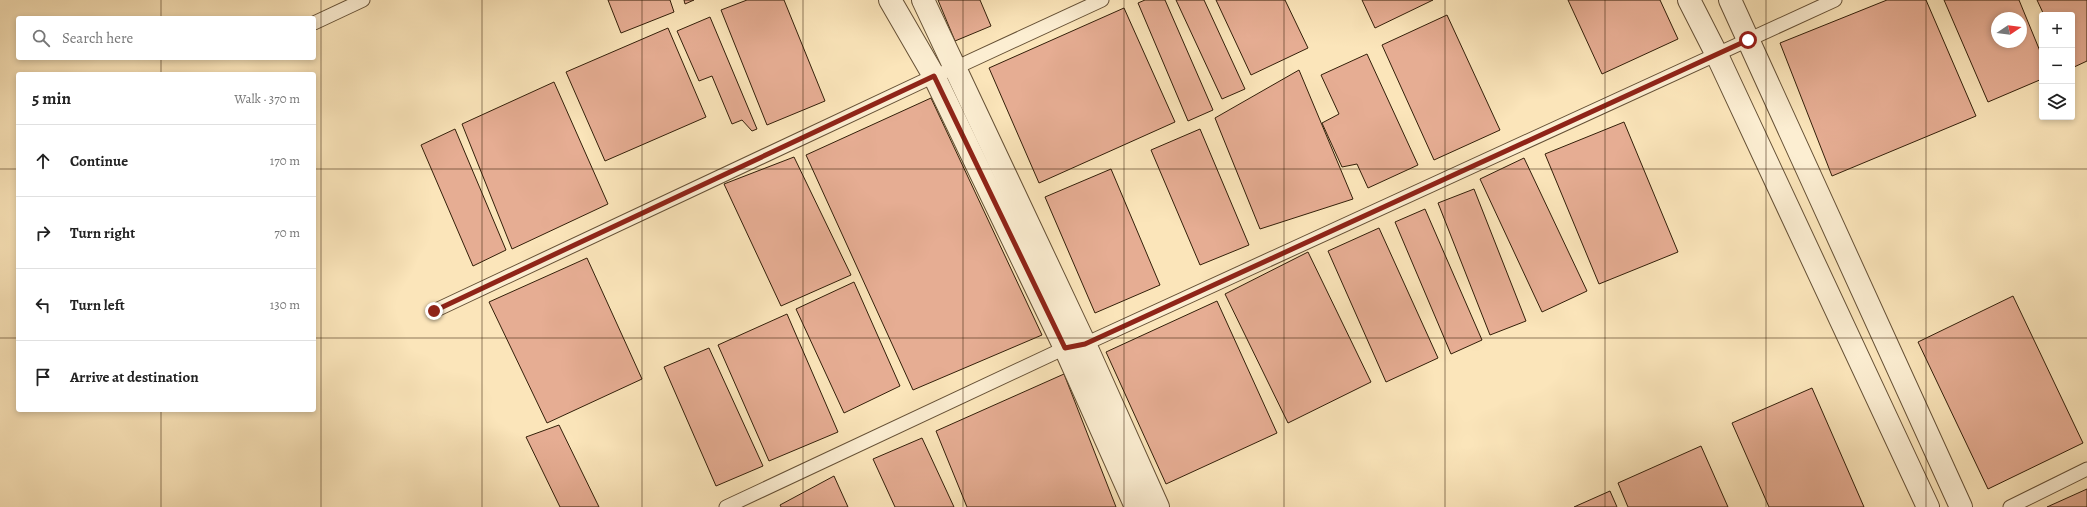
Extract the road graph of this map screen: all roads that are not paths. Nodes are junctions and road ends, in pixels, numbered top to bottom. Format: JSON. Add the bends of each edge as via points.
{"nodes":[{"id":1,"x":363,"y":0,"type":"edge"},
{"id":2,"x":890,"y":0,"type":"edge"},
{"id":3,"x":923,"y":0,"type":"edge"},
{"id":4,"x":1102,"y":0,"type":"edge"},
{"id":5,"x":1689,"y":0,"type":"edge"},
{"id":6,"x":1730,"y":0,"type":"edge"},
{"id":7,"x":1835,"y":0,"type":"edge"},
{"id":8,"x":316,"y":22,"type":"edge"},
{"id":9,"x":1748,"y":40,"type":"junction"},
{"id":10,"x":1716,"y":53,"type":"junction"},
{"id":11,"x":955,"y":68,"type":"junction"},
{"id":12,"x":934,"y":76,"type":"junction"},
{"id":13,"x":434,"y":311,"type":"dead end"},
{"id":14,"x":1075,"y":346,"type":"junction"},
{"id":15,"x":2087,"y":469,"type":"edge"},
{"id":16,"x":726,"y":507,"type":"edge"},
{"id":17,"x":1136,"y":507,"type":"edge"},
{"id":18,"x":1158,"y":507,"type":"edge"},
{"id":19,"x":1928,"y":507,"type":"edge"},
{"id":20,"x":1961,"y":507,"type":"edge"},
{"id":21,"x":2010,"y":507,"type":"edge"}],
"edges":[{"from":1,"to":8,"type":"lane"},
{"from":2,"to":12,"type":"street"},
{"from":3,"to":11,"type":"street"},
{"from":4,"to":11,"type":"lane"},
{"from":5,"to":10,"type":"street"},
{"from":6,"to":9,"type":"street"},
{"from":7,"to":9,"type":"lane"},
{"from":9,"to":10,"type":"lane"},
{"from":9,"to":20,"type":"street"},
{"from":10,"to":14,"type":"lane"},
{"from":10,"to":19,"type":"street"},
{"from":11,"to":12,"type":"lane"},
{"from":11,"to":14,"type":"street"},
{"from":12,"to":13,"type":"lane"},
{"from":12,"to":14,"type":"street"},
{"from":14,"to":16,"type":"lane"},
{"from":14,"to":17,"type":"street"},
{"from":14,"to":18,"type":"street"},
{"from":15,"to":21,"type":"lane"}]}
